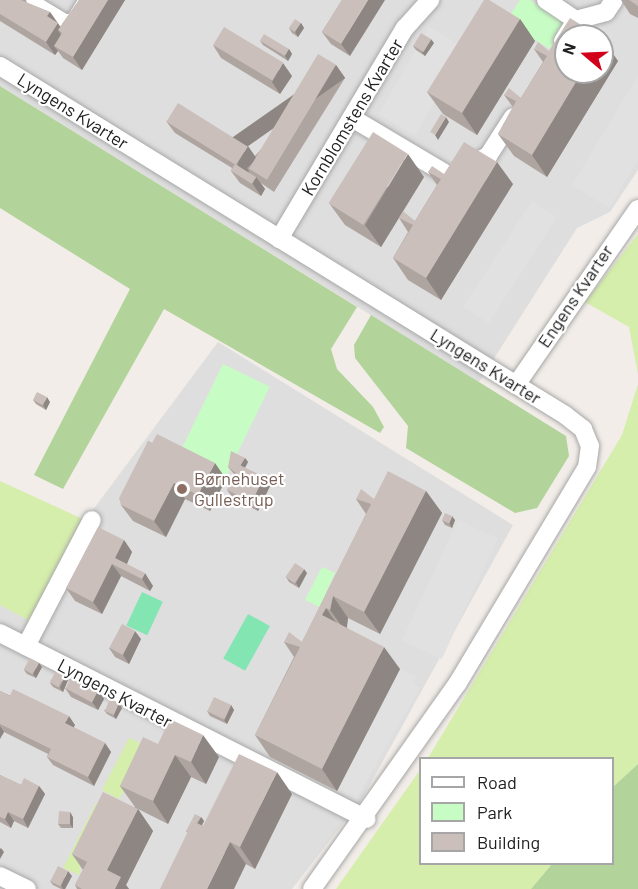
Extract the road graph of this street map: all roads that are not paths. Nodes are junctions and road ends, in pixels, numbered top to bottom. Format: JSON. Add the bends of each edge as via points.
{"nodes":[{"id":1,"x":27,"y":0,"type":"edge"},
{"id":2,"x":88,"y":0,"type":"edge"},
{"id":3,"x":430,"y":0,"type":"edge"},
{"id":4,"x":546,"y":0,"type":"edge"},
{"id":5,"x":614,"y":0,"type":"edge"},
{"id":6,"x":576,"y":20,"type":"junction"},
{"id":7,"x":551,"y":58,"type":"edge"},
{"id":8,"x":0,"y":66,"type":"edge"},
{"id":9,"x":526,"y":97,"type":"edge"},
{"id":10,"x":352,"y":118,"type":"junction"},
{"id":11,"x":448,"y":175,"type":"junction"},
{"id":12,"x":437,"y":193,"type":"edge"},
{"id":13,"x":638,"y":209,"type":"edge"},
{"id":14,"x":279,"y":239,"type":"junction"},
{"id":15,"x":516,"y":385,"type":"junction"},
{"id":16,"x":92,"y":520,"type":"dead end"},
{"id":17,"x":0,"y":633,"type":"edge"},
{"id":18,"x":26,"y":646,"type":"junction"},
{"id":19,"x":366,"y":819,"type":"junction"},
{"id":20,"x":0,"y":876,"type":"edge"},
{"id":21,"x":27,"y":889,"type":"edge"},
{"id":22,"x":312,"y":889,"type":"edge"}],
"edges":[{"from":1,"to":2,"type":"street","via":[[66,24],[75,21]]},
{"from":3,"to":10,"type":"street","name":"Kornblomstens Kvarter","via":[[405,28]]},
{"from":4,"to":6,"type":"street"},
{"from":5,"to":6,"type":"street","via":[[606,12]]},
{"from":6,"to":7,"type":"street"},
{"from":8,"to":14,"type":"street","name":"Lyngens Kvarter"},
{"from":9,"to":11,"type":"street","via":[[488,156]]},
{"from":10,"to":11,"type":"street"},
{"from":10,"to":14,"type":"street","name":"Kornblomstens Kvarter"},
{"from":11,"to":12,"type":"street"},
{"from":13,"to":15,"type":"street","name":"Engens Kvarter"},
{"from":14,"to":15,"type":"street","name":"Lyngens Kvarter"},
{"from":15,"to":19,"type":"street","name":"Lyngens Kvarter","via":[[583,429],[590,446],[587,467],[457,684]]},
{"from":16,"to":18,"type":"street"},
{"from":17,"to":18,"type":"street","name":"Lyngens Kvarter"},
{"from":18,"to":19,"type":"street","name":"Lyngens Kvarter"},
{"from":19,"to":22,"type":"street","name":"Lyngens Kvarter"},
{"from":20,"to":21,"type":"street"}]}
